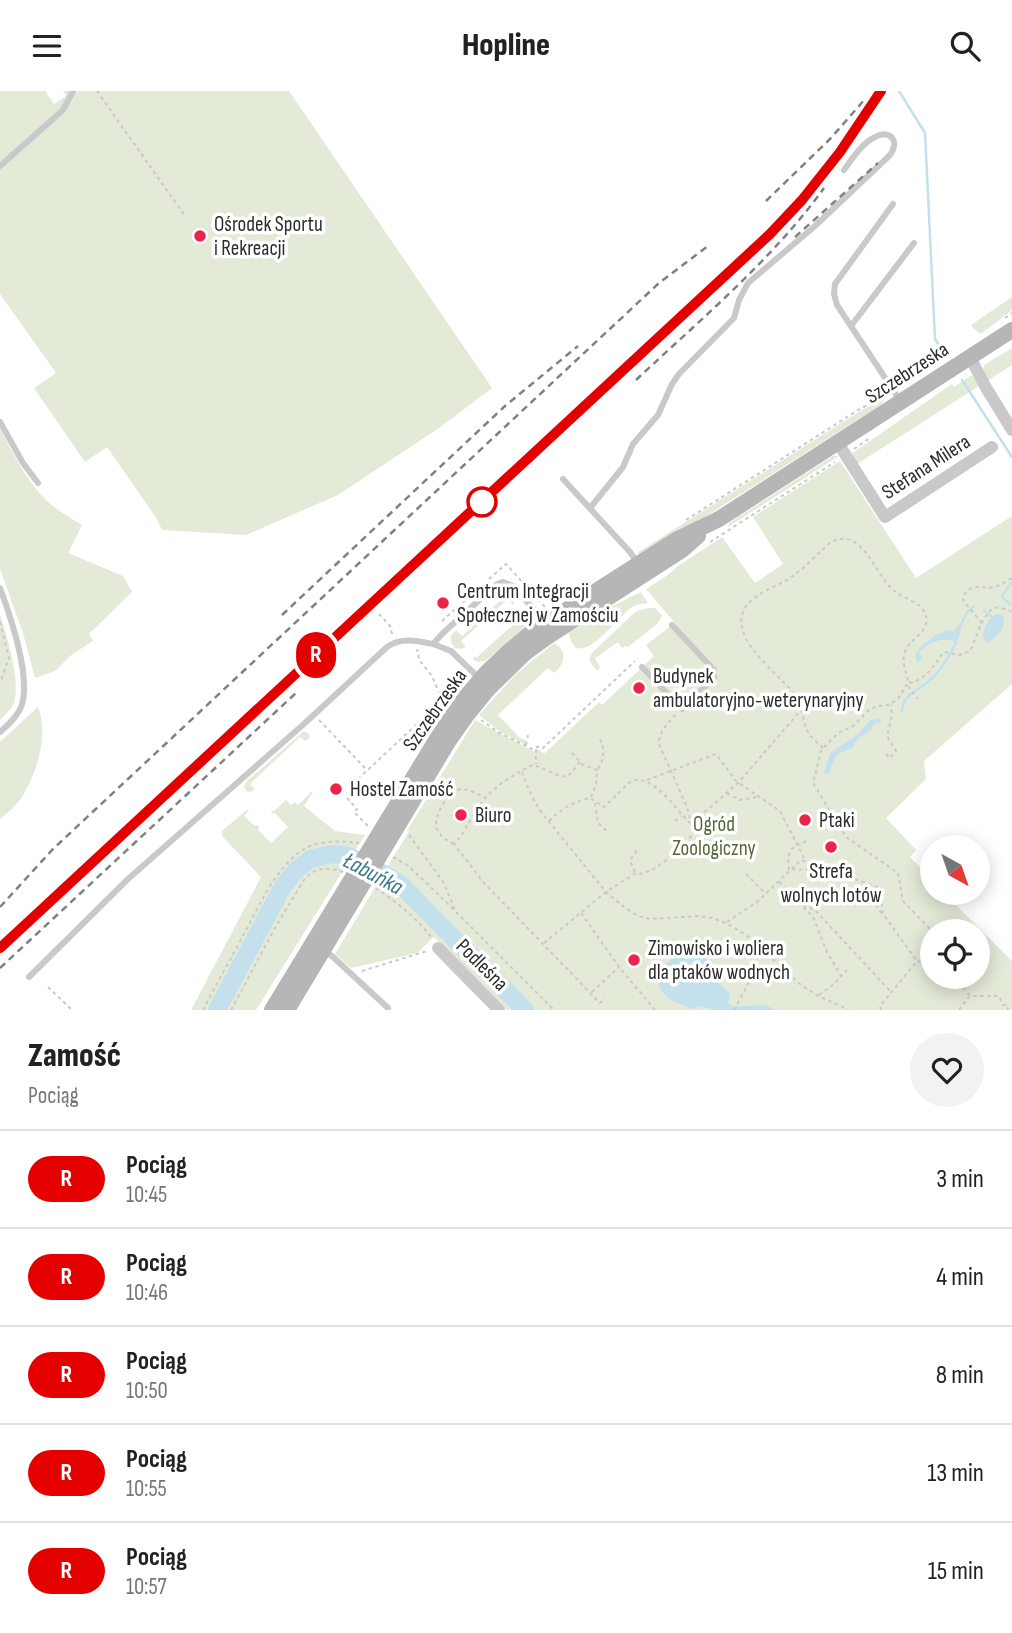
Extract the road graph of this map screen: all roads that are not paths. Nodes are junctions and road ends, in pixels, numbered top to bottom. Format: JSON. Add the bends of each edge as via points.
{"nodes":[{"id":1,"x":73,"y":91,"type":"edge"},
{"id":2,"x":0,"y":166,"type":"edge"},
{"id":3,"x":844,"y":170,"type":"dead end"},
{"id":4,"x":893,"y":204,"type":"dead end"},
{"id":5,"x":914,"y":243,"type":"dead end"},
{"id":6,"x":851,"y":327,"type":"junction"},
{"id":7,"x":1012,"y":330,"type":"edge"},
{"id":8,"x":970,"y":357,"type":"junction"},
{"id":9,"x":897,"y":397,"type":"junction"},
{"id":10,"x":0,"y":422,"type":"edge"},
{"id":11,"x":1012,"y":430,"type":"edge"},
{"id":12,"x":838,"y":443,"type":"junction"},
{"id":13,"x":992,"y":447,"type":"dead end"},
{"id":14,"x":563,"y":479,"type":"dead end"},
{"id":15,"x":37,"y":483,"type":"dead end"},
{"id":16,"x":590,"y":508,"type":"junction"},
{"id":17,"x":719,"y":519,"type":"junction"},
{"id":18,"x":638,"y":563,"type":"junction"},
{"id":19,"x":0,"y":588,"type":"edge"},
{"id":20,"x":672,"y":625,"type":"dead end"},
{"id":21,"x":550,"y":627,"type":"junction"},
{"id":22,"x":433,"y":644,"type":"junction"},
{"id":23,"x":642,"y":667,"type":"dead end"},
{"id":24,"x":484,"y":684,"type":"junction"},
{"id":25,"x":0,"y":732,"type":"edge"},
{"id":26,"x":318,"y":947,"type":"junction"},
{"id":27,"x":438,"y":948,"type":"road end"},
{"id":28,"x":30,"y":977,"type":"dead end"},
{"id":29,"x":388,"y":1009,"type":"edge"},
{"id":30,"x":272,"y":1010,"type":"edge"},
{"id":31,"x":287,"y":1010,"type":"edge"},
{"id":32,"x":499,"y":1010,"type":"edge"}],
"edges":[{"from":1,"to":2,"type":"lane","via":[[63,110]]},
{"from":3,"to":16,"type":"lane","via":[[868,141],[884,134],[892,137],[895,144],[888,157],[748,283],[734,318],[679,374],[623,467]]},
{"from":4,"to":6,"type":"lane","via":[[835,284],[837,305]]},
{"from":5,"to":6,"type":"lane"},
{"from":6,"to":9,"type":"lane"},
{"from":7,"to":8,"type":"street","name":"Szczebrzeska"},
{"from":8,"to":9,"type":"street","name":"Szczebrzeska"},
{"from":8,"to":11,"type":"street"},
{"from":9,"to":12,"type":"street","name":"Szczebrzeska"},
{"from":10,"to":15,"type":"lane"},
{"from":12,"to":13,"type":"street","name":"Stefana Milera","via":[[885,517]]},
{"from":12,"to":17,"type":"street","name":"Szczebrzeska"},
{"from":14,"to":16,"type":"lane"},
{"from":16,"to":18,"type":"lane"},
{"from":17,"to":18,"type":"street","name":"Szczebrzeska"},
{"from":17,"to":21,"type":"street","name":"Szczebrzeska","via":[[682,549]]},
{"from":18,"to":21,"type":"street","name":"Szczebrzeska"},
{"from":19,"to":25,"type":"lane","via":[[15,633],[24,694],[18,712]]},
{"from":20,"to":23,"type":"lane","via":[[714,672],[712,681],[682,709]]},
{"from":21,"to":22,"type":"lane","via":[[513,586],[503,582]]},
{"from":21,"to":24,"type":"street","name":"Szczebrzeska"},
{"from":22,"to":24,"type":"lane","via":[[451,652]]},
{"from":22,"to":28,"type":"lane","via":[[394,642],[387,647],[128,880]]},
{"from":24,"to":26,"type":"street","name":"Szczebrzeska","via":[[376,843]]},
{"from":26,"to":29,"type":"lane"},
{"from":26,"to":30,"type":"street","name":"Szczebrzeska"},
{"from":26,"to":31,"type":"street","name":"Szczebrzeska"},
{"from":27,"to":32,"type":"street","name":"Podleśna"}]}
